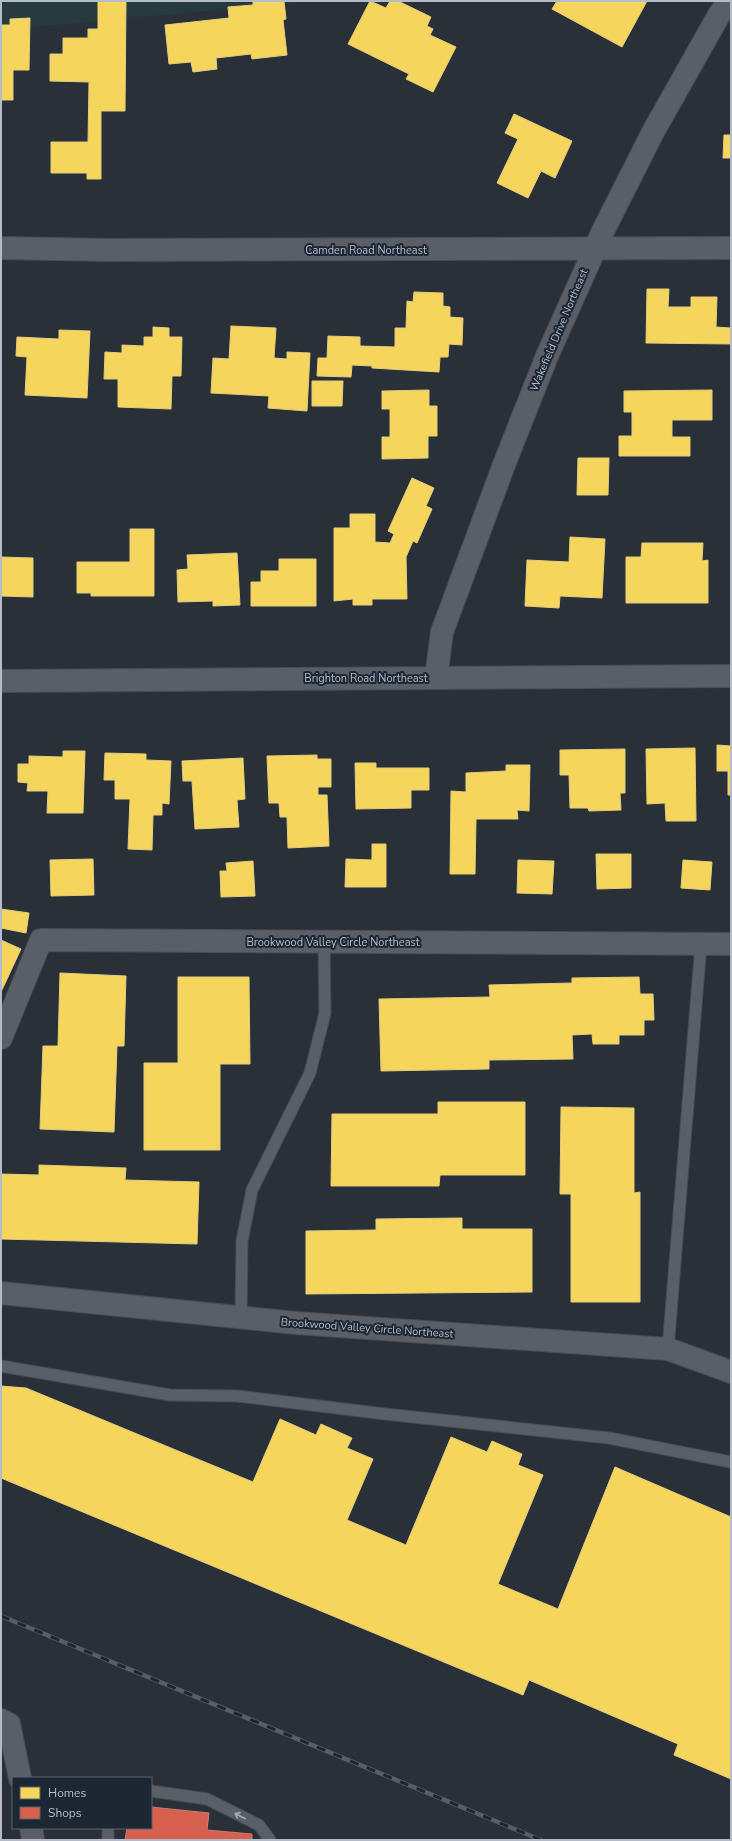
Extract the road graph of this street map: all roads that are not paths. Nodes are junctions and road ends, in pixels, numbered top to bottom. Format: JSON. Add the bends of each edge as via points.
{"nodes":[{"id":1,"x":729,"y":1,"type":"edge"},
{"id":2,"x":1,"y":248,"type":"edge"},
{"id":3,"x":731,"y":248,"type":"edge"},
{"id":4,"x":594,"y":249,"type":"junction"},
{"id":5,"x":731,"y":676,"type":"edge"},
{"id":6,"x":436,"y":678,"type":"junction"},
{"id":7,"x":1,"y":681,"type":"edge"},
{"id":8,"x":324,"y":942,"type":"junction"},
{"id":9,"x":701,"y":944,"type":"junction"},
{"id":10,"x":731,"y":944,"type":"edge"},
{"id":11,"x":1,"y":1038,"type":"edge"},
{"id":12,"x":1,"y":1293,"type":"edge"},
{"id":13,"x":240,"y":1317,"type":"junction"},
{"id":14,"x":668,"y":1349,"type":"junction"},
{"id":15,"x":1,"y":1366,"type":"edge"},
{"id":16,"x":731,"y":1372,"type":"edge"},
{"id":17,"x":731,"y":1462,"type":"edge"},
{"id":18,"x":1,"y":1720,"type":"edge"},
{"id":19,"x":20,"y":1777,"type":"edge"},
{"id":20,"x":152,"y":1791,"type":"edge"},
{"id":21,"x":31,"y":1829,"type":"edge"},
{"id":22,"x":108,"y":1829,"type":"edge"},
{"id":23,"x":33,"y":1840,"type":"edge"},
{"id":24,"x":108,"y":1840,"type":"edge"},
{"id":25,"x":270,"y":1840,"type":"edge"}],
"edges":[{"from":1,"to":4,"type":"street","name":"Wakefield Drive Northeast","via":[[653,132]]},
{"from":2,"to":4,"type":"street","name":"Camden Road Northeast"},
{"from":3,"to":4,"type":"street","name":"Camden Road Northeast"},
{"from":4,"to":6,"type":"street","name":"Wakefield Drive Northeast","via":[[546,356],[442,632]]},
{"from":5,"to":6,"type":"street","name":"Brighton Road Northeast"},
{"from":6,"to":7,"type":"street","name":"Brighton Road Northeast"},
{"from":8,"to":9,"type":"street","name":"Brookwood Valley Circle Northeast"},
{"from":8,"to":11,"type":"street","name":"Brookwood Valley Circle Northeast","via":[[41,940]]},
{"from":8,"to":13,"type":"lane","via":[[325,1013],[310,1073],[252,1190],[242,1240]]},
{"from":9,"to":10,"type":"street","name":"Brookwood Valley Circle Northeast"},
{"from":9,"to":14,"type":"lane"},
{"from":12,"to":13,"type":"street","name":"Brookwood Valley Circle Northeast"},
{"from":13,"to":14,"type":"street","name":"Brookwood Valley Circle Northeast"},
{"from":14,"to":16,"type":"street","name":"Brookwood Valley Circle Northeast"},
{"from":15,"to":17,"type":"lane","via":[[170,1395],[237,1396],[609,1438]]},
{"from":18,"to":19,"type":"street","via":[[9,1724]]},
{"from":25,"to":20,"type":"lane","one_way":true,"via":[[259,1825],[207,1799]]},
{"from":21,"to":23,"type":"street"},
{"from":22,"to":24,"type":"lane"}]}
